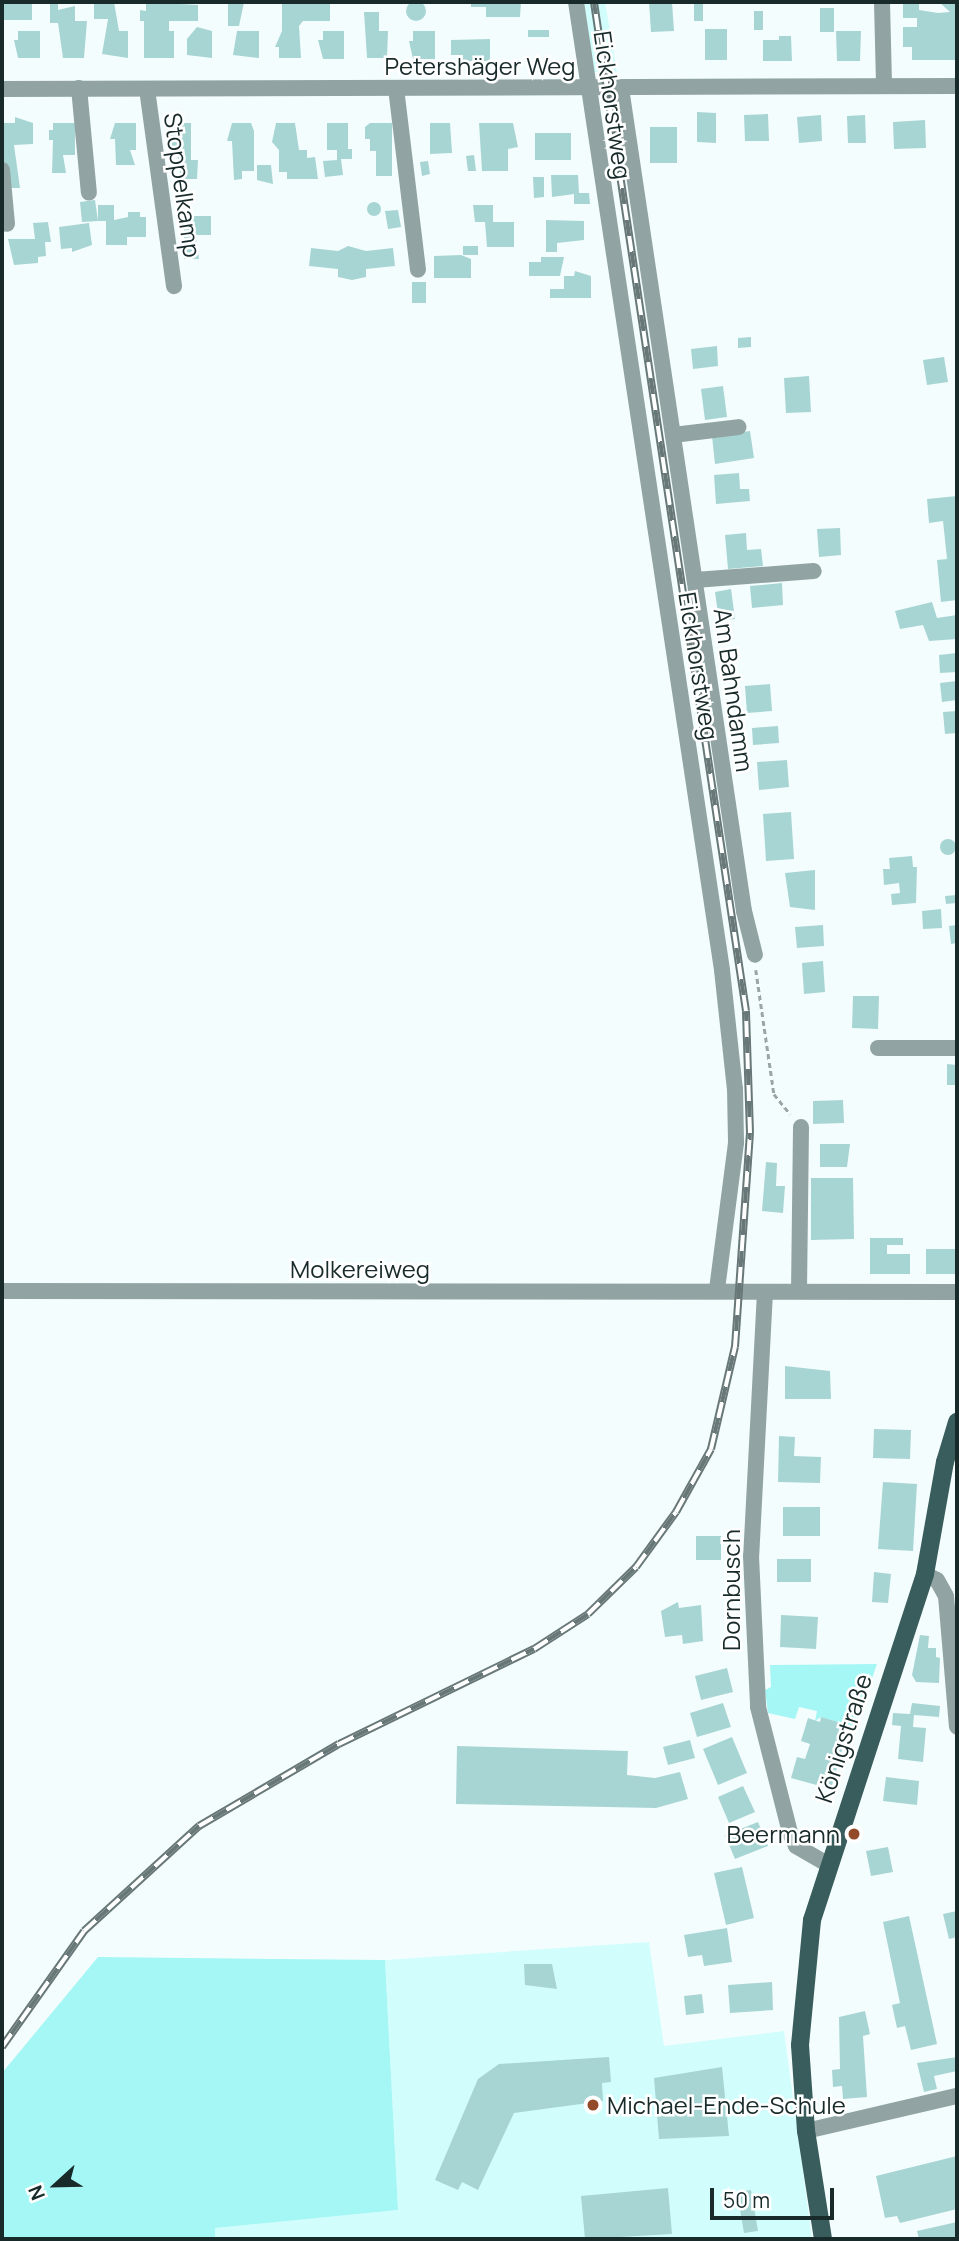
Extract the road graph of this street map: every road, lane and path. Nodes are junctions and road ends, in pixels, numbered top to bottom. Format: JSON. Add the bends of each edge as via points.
{"nodes":[{"id":1,"x":576,"y":2,"type":"edge"},
{"id":2,"x":882,"y":2,"type":"edge"},
{"id":3,"x":884,"y":86,"type":"junction"},
{"id":4,"x":957,"y":86,"type":"edge"},
{"id":5,"x":79,"y":88,"type":"junction"},
{"id":6,"x":396,"y":88,"type":"junction"},
{"id":7,"x":621,"y":88,"type":"junction"},
{"id":8,"x":2,"y":89,"type":"edge"},
{"id":9,"x":147,"y":89,"type":"junction"},
{"id":10,"x":587,"y":89,"type":"junction"},
{"id":11,"x":2,"y":170,"type":"edge"},
{"id":12,"x":89,"y":193,"type":"dead end"},
{"id":13,"x":7,"y":224,"type":"dead end"},
{"id":14,"x":418,"y":270,"type":"dead end"},
{"id":15,"x":173,"y":286,"type":"dead end"},
{"id":16,"x":739,"y":427,"type":"dead end"},
{"id":17,"x":673,"y":435,"type":"junction"},
{"id":18,"x":814,"y":570,"type":"dead end"},
{"id":19,"x":695,"y":580,"type":"junction"},
{"id":20,"x":755,"y":955,"type":"joint"},
{"id":21,"x":878,"y":1048,"type":"dead end"},
{"id":22,"x":957,"y":1048,"type":"edge"},
{"id":23,"x":801,"y":1128,"type":"joint"},
{"id":24,"x":717,"y":1290,"type":"junction"},
{"id":25,"x":2,"y":1291,"type":"edge"},
{"id":26,"x":799,"y":1291,"type":"junction"},
{"id":27,"x":765,"y":1292,"type":"junction"},
{"id":28,"x":957,"y":1292,"type":"edge"},
{"id":29,"x":957,"y":1422,"type":"edge"},
{"id":30,"x":925,"y":1574,"type":"junction"},
{"id":31,"x":953,"y":1658,"type":"edge"},
{"id":32,"x":957,"y":1727,"type":"edge"},
{"id":33,"x":827,"y":1864,"type":"junction"},
{"id":34,"x":957,"y":2096,"type":"edge"},
{"id":35,"x":806,"y":2131,"type":"junction"},
{"id":36,"x":823,"y":2239,"type":"edge"}],
"edges":[{"from":1,"to":10,"type":"street","name":"Eickhorstweg"},
{"from":2,"to":3,"type":"street"},
{"from":3,"to":4,"type":"street","name":"Petershäger Weg"},
{"from":3,"to":7,"type":"street","name":"Petershäger Weg"},
{"from":5,"to":8,"type":"street","name":"Petershäger Weg"},
{"from":5,"to":9,"type":"street","name":"Petershäger Weg"},
{"from":5,"to":12,"type":"street"},
{"from":6,"to":9,"type":"street","name":"Petershäger Weg"},
{"from":6,"to":10,"type":"street","name":"Petershäger Weg"},
{"from":6,"to":14,"type":"street"},
{"from":7,"to":10,"type":"street","name":"Petershäger Weg"},
{"from":7,"to":17,"type":"street","name":"Am Bahndamm"},
{"from":9,"to":15,"type":"street","name":"Stoppelkamp"},
{"from":10,"to":24,"type":"street","name":"Eickhorstweg","via":[[722,970],[736,1089],[736,1143]]},
{"from":11,"to":13,"type":"street"},
{"from":16,"to":17,"type":"street"},
{"from":17,"to":19,"type":"street","name":"Am Bahndamm"},
{"from":18,"to":19,"type":"street"},
{"from":19,"to":20,"type":"street","name":"Am Bahndamm","via":[[744,911]]},
{"from":20,"to":23,"type":"path","via":[[774,1094]]},
{"from":21,"to":22,"type":"street"},
{"from":23,"to":26,"type":"street"},
{"from":24,"to":25,"type":"street","name":"Molkereiweg"},
{"from":24,"to":27,"type":"street"},
{"from":26,"to":27,"type":"street"},
{"from":26,"to":28,"type":"street"},
{"from":27,"to":33,"type":"street","name":"Dornbusch","via":[[751,1556],[758,1707],[790,1833],[796,1846]]},
{"from":29,"to":30,"type":"main road","name":"Königstraße","via":[[945,1462]]},
{"from":30,"to":31,"type":"street","via":[[937,1580],[946,1596]]},
{"from":30,"to":33,"type":"main road","name":"Königstraße"},
{"from":31,"to":32,"type":"street"},
{"from":33,"to":35,"type":"main road","name":"Königstraße","via":[[812,1920],[800,2010]]},
{"from":34,"to":35,"type":"street"},
{"from":35,"to":36,"type":"main road","name":"Königstraße"}]}
